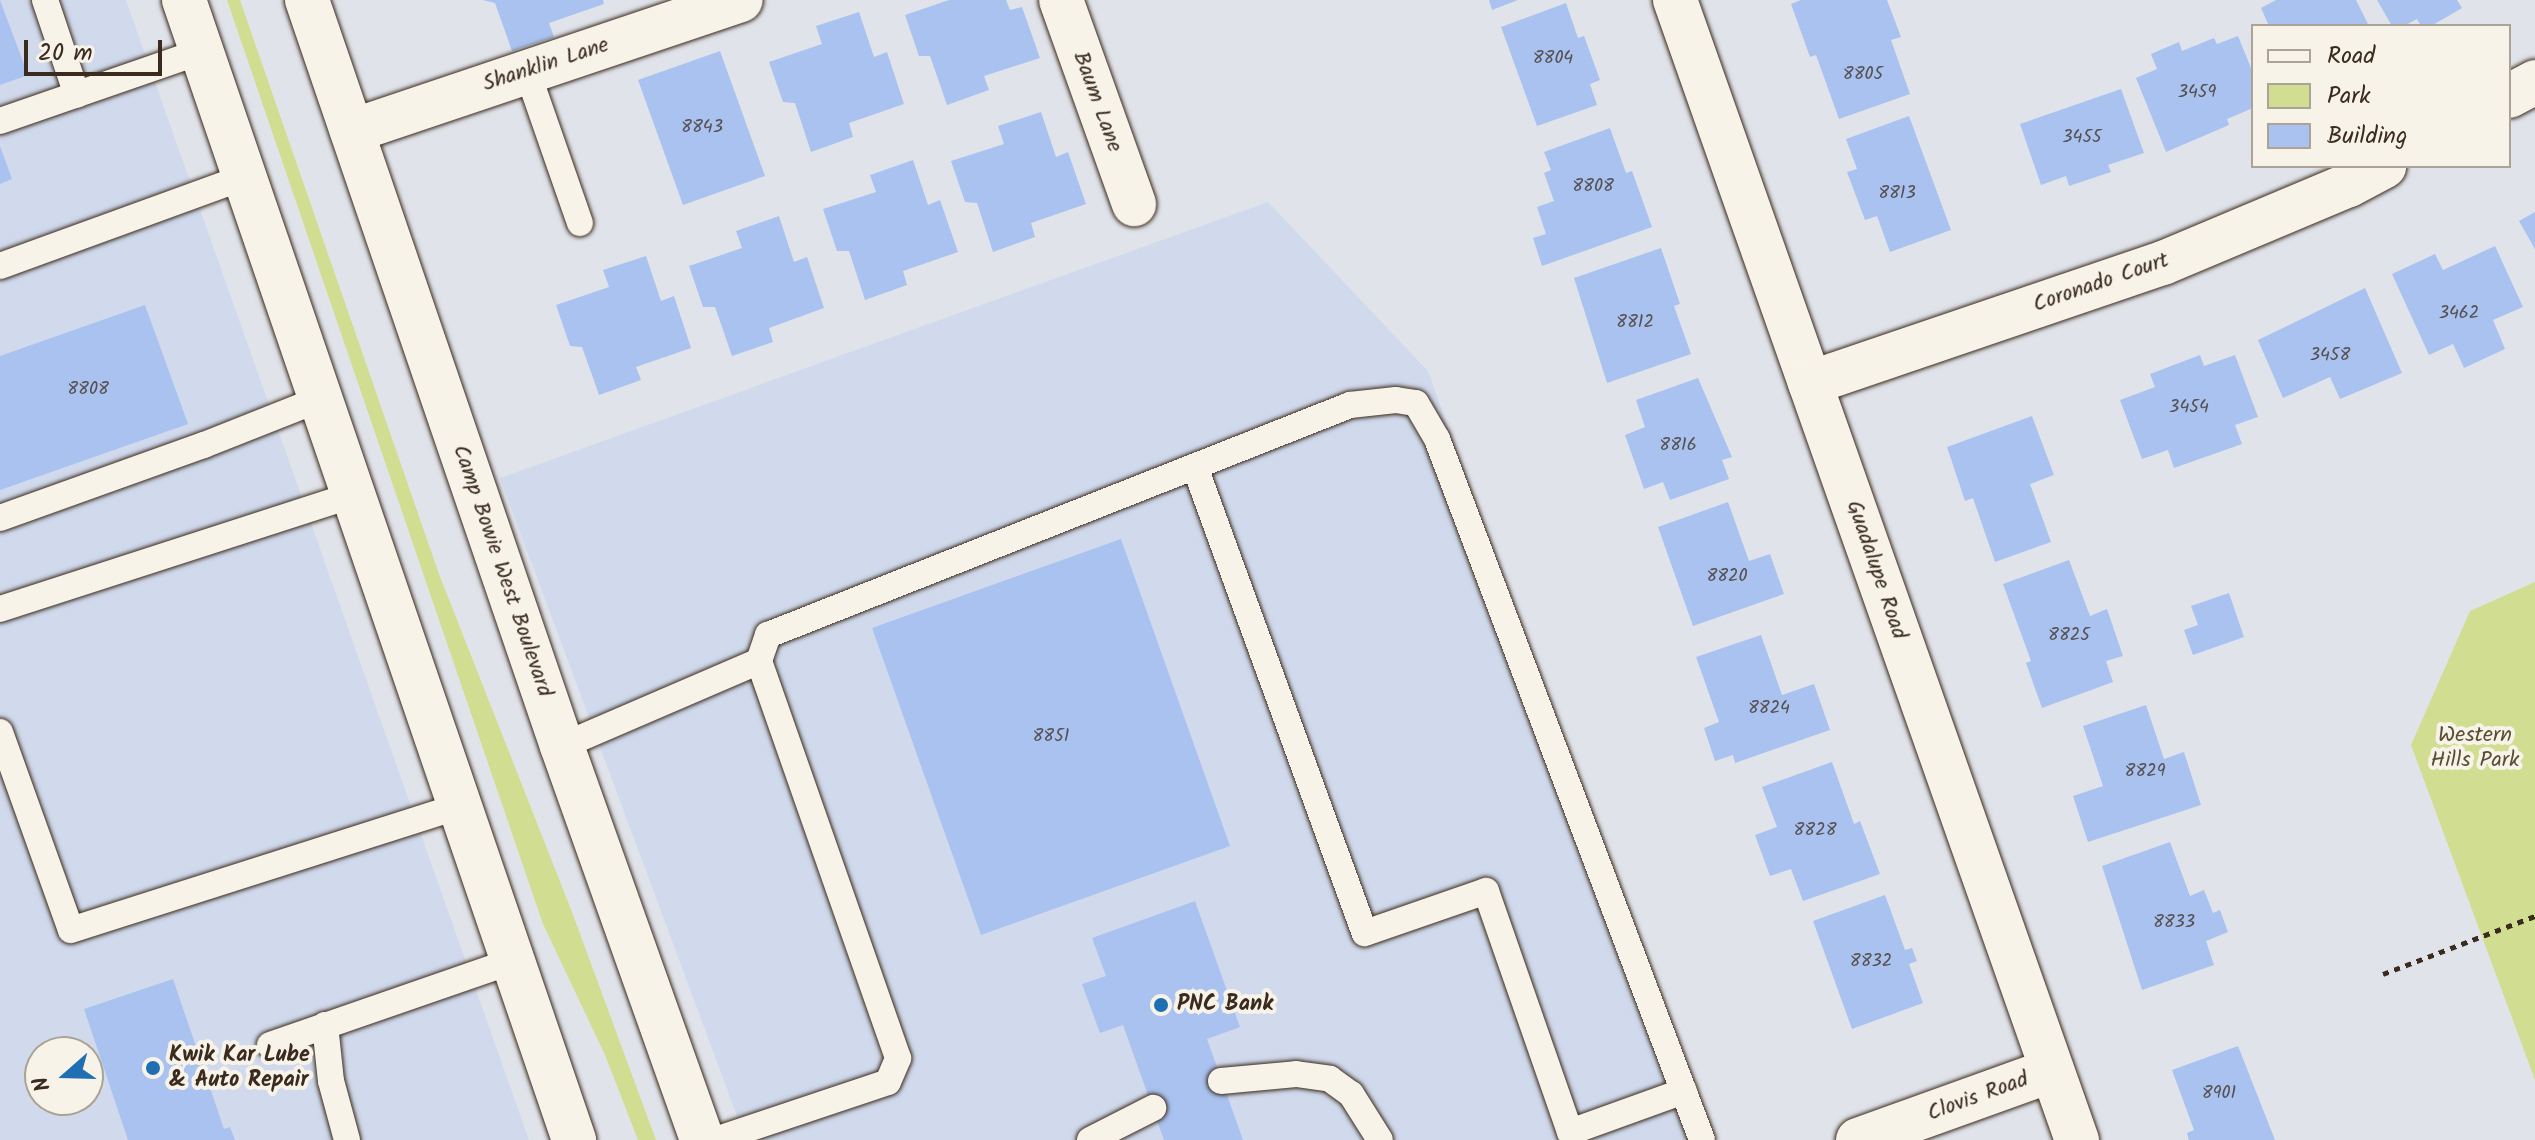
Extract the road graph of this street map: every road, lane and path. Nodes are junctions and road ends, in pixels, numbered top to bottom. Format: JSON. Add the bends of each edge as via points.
{"nodes":[{"id":1,"x":45,"y":0,"type":"edge"},
{"id":2,"x":184,"y":0,"type":"edge"},
{"id":3,"x":307,"y":0,"type":"edge"},
{"id":4,"x":741,"y":0,"type":"edge"},
{"id":5,"x":1061,"y":0,"type":"edge"},
{"id":6,"x":1675,"y":0,"type":"edge"},
{"id":7,"x":202,"y":51,"type":"junction"},
{"id":8,"x":527,"y":71,"type":"junction"},
{"id":9,"x":2535,"y":82,"type":"edge"},
{"id":10,"x":77,"y":95,"type":"junction"},
{"id":11,"x":2511,"y":95,"type":"edge"},
{"id":12,"x":0,"y":121,"type":"edge"},
{"id":13,"x":352,"y":131,"type":"junction"},
{"id":14,"x":2380,"y":168,"type":"edge"},
{"id":15,"x":244,"y":177,"type":"junction"},
{"id":16,"x":1134,"y":204,"type":"dead end"},
{"id":17,"x":580,"y":223,"type":"dead end"},
{"id":18,"x":0,"y":266,"type":"edge"},
{"id":19,"x":1810,"y":383,"type":"junction"},
{"id":20,"x":320,"y":399,"type":"junction"},
{"id":21,"x":1195,"y":467,"type":"junction"},
{"id":22,"x":353,"y":495,"type":"junction"},
{"id":23,"x":0,"y":518,"type":"edge"},
{"id":24,"x":0,"y":609,"type":"edge"},
{"id":25,"x":759,"y":661,"type":"junction"},
{"id":26,"x":0,"y":732,"type":"edge"},
{"id":27,"x":562,"y":746,"type":"junction"},
{"id":28,"x":459,"y":806,"type":"junction"},
{"id":29,"x":2535,"y":916,"type":"edge"},
{"id":30,"x":513,"y":961,"type":"junction"},
{"id":31,"x":2383,"y":974,"type":"dead end"},
{"id":32,"x":325,"y":1025,"type":"junction"},
{"id":33,"x":270,"y":1045,"type":"dead end"},
{"id":34,"x":2052,"y":1070,"type":"junction"},
{"id":35,"x":1221,"y":1081,"type":"dead end"},
{"id":36,"x":1684,"y":1091,"type":"junction"},
{"id":37,"x":1153,"y":1108,"type":"dead end"},
{"id":38,"x":347,"y":1140,"type":"edge"},
{"id":39,"x":574,"y":1140,"type":"edge"},
{"id":40,"x":702,"y":1140,"type":"edge"},
{"id":41,"x":715,"y":1140,"type":"edge"},
{"id":42,"x":1090,"y":1140,"type":"edge"},
{"id":43,"x":1380,"y":1140,"type":"edge"},
{"id":44,"x":1702,"y":1140,"type":"edge"},
{"id":45,"x":1858,"y":1140,"type":"edge"},
{"id":46,"x":2077,"y":1140,"type":"edge"}],
"edges":[{"from":1,"to":10,"type":"lane"},
{"from":2,"to":7,"type":"street"},
{"from":3,"to":13,"type":"street","name":"Camp Bowie West Boulevard"},
{"from":4,"to":8,"type":"street","name":"Shanklin Lane"},
{"from":5,"to":16,"type":"street","name":"Baum Lane"},
{"from":6,"to":19,"type":"street","name":"Guadalupe Road"},
{"from":7,"to":10,"type":"lane"},
{"from":7,"to":15,"type":"street"},
{"from":8,"to":13,"type":"street","name":"Shanklin Lane"},
{"from":8,"to":17,"type":"lane"},
{"from":9,"to":11,"type":"street"},
{"from":10,"to":12,"type":"lane"},
{"from":13,"to":27,"type":"street","name":"Camp Bowie West Boulevard"},
{"from":14,"to":19,"type":"street","name":"Coronado Court","via":[[2163,263]]},
{"from":15,"to":18,"type":"lane"},
{"from":15,"to":20,"type":"street"},
{"from":19,"to":34,"type":"street","name":"Guadalupe Road"},
{"from":20,"to":22,"type":"street"},
{"from":20,"to":23,"type":"lane"},
{"from":21,"to":25,"type":"lane","via":[[768,635]]},
{"from":21,"to":36,"type":"lane","via":[[1350,405],[1416,403],[1437,439]]},
{"from":21,"to":36,"type":"lane","via":[[1365,933],[1486,891],[1570,1132]]},
{"from":22,"to":24,"type":"lane"},
{"from":22,"to":28,"type":"street"},
{"from":25,"to":27,"type":"lane"},
{"from":25,"to":41,"type":"lane","via":[[898,1058],[888,1082]]},
{"from":26,"to":28,"type":"lane","via":[[71,930]]},
{"from":27,"to":40,"type":"street","name":"Camp Bowie West Boulevard"},
{"from":28,"to":30,"type":"street"},
{"from":29,"to":31,"type":"path"},
{"from":30,"to":32,"type":"lane"},
{"from":30,"to":39,"type":"street"},
{"from":32,"to":33,"type":"lane"},
{"from":32,"to":38,"type":"lane","via":[[331,1081]]},
{"from":34,"to":45,"type":"street","name":"Clovis Road"},
{"from":34,"to":46,"type":"street","name":"Guadalupe Road"},
{"from":35,"to":43,"type":"lane","via":[[1296,1074],[1330,1079],[1351,1094]]},
{"from":36,"to":44,"type":"lane"},
{"from":37,"to":42,"type":"lane"}]}
